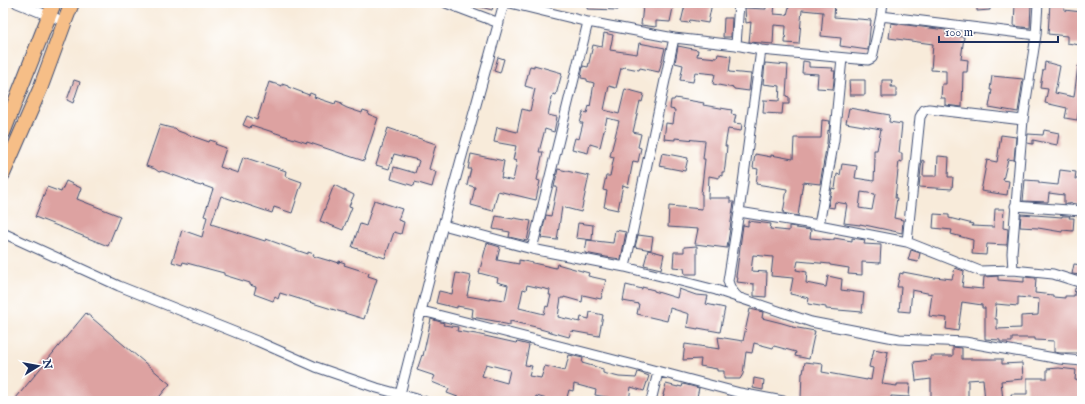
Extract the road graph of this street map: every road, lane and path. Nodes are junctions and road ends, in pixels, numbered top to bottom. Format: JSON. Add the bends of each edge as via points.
{"nodes":[{"id":1,"x":17,"y":3,"type":"edge"},
{"id":2,"x":72,"y":3,"type":"edge"},
{"id":3,"x":446,"y":3,"type":"edge"},
{"id":4,"x":504,"y":3,"type":"edge"},
{"id":5,"x":510,"y":3,"type":"edge"},
{"id":6,"x":739,"y":3,"type":"edge"},
{"id":7,"x":883,"y":3,"type":"edge"},
{"id":8,"x":1038,"y":3,"type":"edge"},
{"id":9,"x":51,"y":10,"type":"edge"},
{"id":10,"x":881,"y":16,"type":"junction"},
{"id":11,"x":64,"y":22,"type":"junction"},
{"id":12,"x":588,"y":22,"type":"junction"},
{"id":13,"x":498,"y":23,"type":"junction"},
{"id":14,"x":1036,"y":35,"type":"junction"},
{"id":15,"x":674,"y":38,"type":"junction"},
{"id":16,"x":736,"y":45,"type":"junction"},
{"id":17,"x":761,"y":50,"type":"junction"},
{"id":18,"x":842,"y":58,"type":"junction"},
{"id":19,"x":1023,"y":120,"type":"junction"},
{"id":20,"x":3,"y":133,"type":"edge"},
{"id":21,"x":3,"y":174,"type":"edge"},
{"id":22,"x":1015,"y":206,"type":"junction"},
{"id":23,"x":1082,"y":211,"type":"edge"},
{"id":24,"x":739,"y":212,"type":"junction"},
{"id":25,"x":443,"y":225,"type":"junction"},
{"id":26,"x":819,"y":225,"type":"junction"},
{"id":27,"x":3,"y":233,"type":"edge"},
{"id":28,"x":907,"y":242,"type":"junction"},
{"id":29,"x":532,"y":250,"type":"junction"},
{"id":30,"x":625,"y":267,"type":"junction"},
{"id":31,"x":1013,"y":270,"type":"junction"},
{"id":32,"x":728,"y":281,"type":"junction"},
{"id":33,"x":1082,"y":283,"type":"edge"},
{"id":34,"x":716,"y":290,"type":"junction"},
{"id":35,"x":741,"y":299,"type":"junction"},
{"id":36,"x":422,"y":311,"type":"junction"},
{"id":37,"x":1082,"y":361,"type":"edge"},
{"id":38,"x":658,"y":372,"type":"junction"},
{"id":39,"x":739,"y":397,"type":"edge"},
{"id":40,"x":398,"y":398,"type":"edge"},
{"id":41,"x":424,"y":401,"type":"edge"},
{"id":42,"x":651,"y":401,"type":"edge"},
{"id":43,"x":783,"y":401,"type":"edge"}],
"edges":[{"from":1,"to":9,"type":"street"},
{"from":2,"to":11,"type":"main road"},
{"from":3,"to":13,"type":"street"},
{"from":4,"to":13,"type":"street"},
{"from":5,"to":12,"type":"street"},
{"from":6,"to":16,"type":"street"},
{"from":7,"to":10,"type":"street"},
{"from":8,"to":14,"type":"street"},
{"from":9,"to":11,"type":"street"},
{"from":9,"to":20,"type":"main road"},
{"from":10,"to":14,"type":"street"},
{"from":10,"to":18,"type":"street","via":[[872,58]]},
{"from":11,"to":21,"type":"main road","via":[[40,89]]},
{"from":12,"to":15,"type":"street"},
{"from":12,"to":29,"type":"street"},
{"from":13,"to":25,"type":"street"},
{"from":14,"to":19,"type":"street"},
{"from":15,"to":16,"type":"street"},
{"from":15,"to":30,"type":"street"},
{"from":16,"to":17,"type":"street"},
{"from":17,"to":18,"type":"street"},
{"from":17,"to":24,"type":"street"},
{"from":18,"to":26,"type":"street","via":[[834,140]]},
{"from":19,"to":22,"type":"street"},
{"from":19,"to":28,"type":"street","via":[[924,110],[920,117]]},
{"from":22,"to":23,"type":"street"},
{"from":22,"to":31,"type":"street"},
{"from":24,"to":26,"type":"street"},
{"from":24,"to":32,"type":"street"},
{"from":25,"to":29,"type":"street"},
{"from":25,"to":36,"type":"street"},
{"from":26,"to":28,"type":"street"},
{"from":27,"to":40,"type":"street","via":[[120,286]]},
{"from":28,"to":31,"type":"street","via":[[980,271]]},
{"from":29,"to":30,"type":"street"},
{"from":30,"to":34,"type":"street"},
{"from":31,"to":33,"type":"street","via":[[1053,274]]},
{"from":32,"to":34,"type":"street"},
{"from":32,"to":35,"type":"street","via":[[733,293]]},
{"from":34,"to":35,"type":"street"},
{"from":35,"to":37,"type":"street","via":[[811,322],[899,339],[965,342]]},
{"from":36,"to":38,"type":"street"},
{"from":36,"to":40,"type":"street"},
{"from":38,"to":39,"type":"street"},
{"from":38,"to":42,"type":"street"},
{"from":39,"to":43,"type":"street"},
{"from":40,"to":41,"type":"street"}]}
